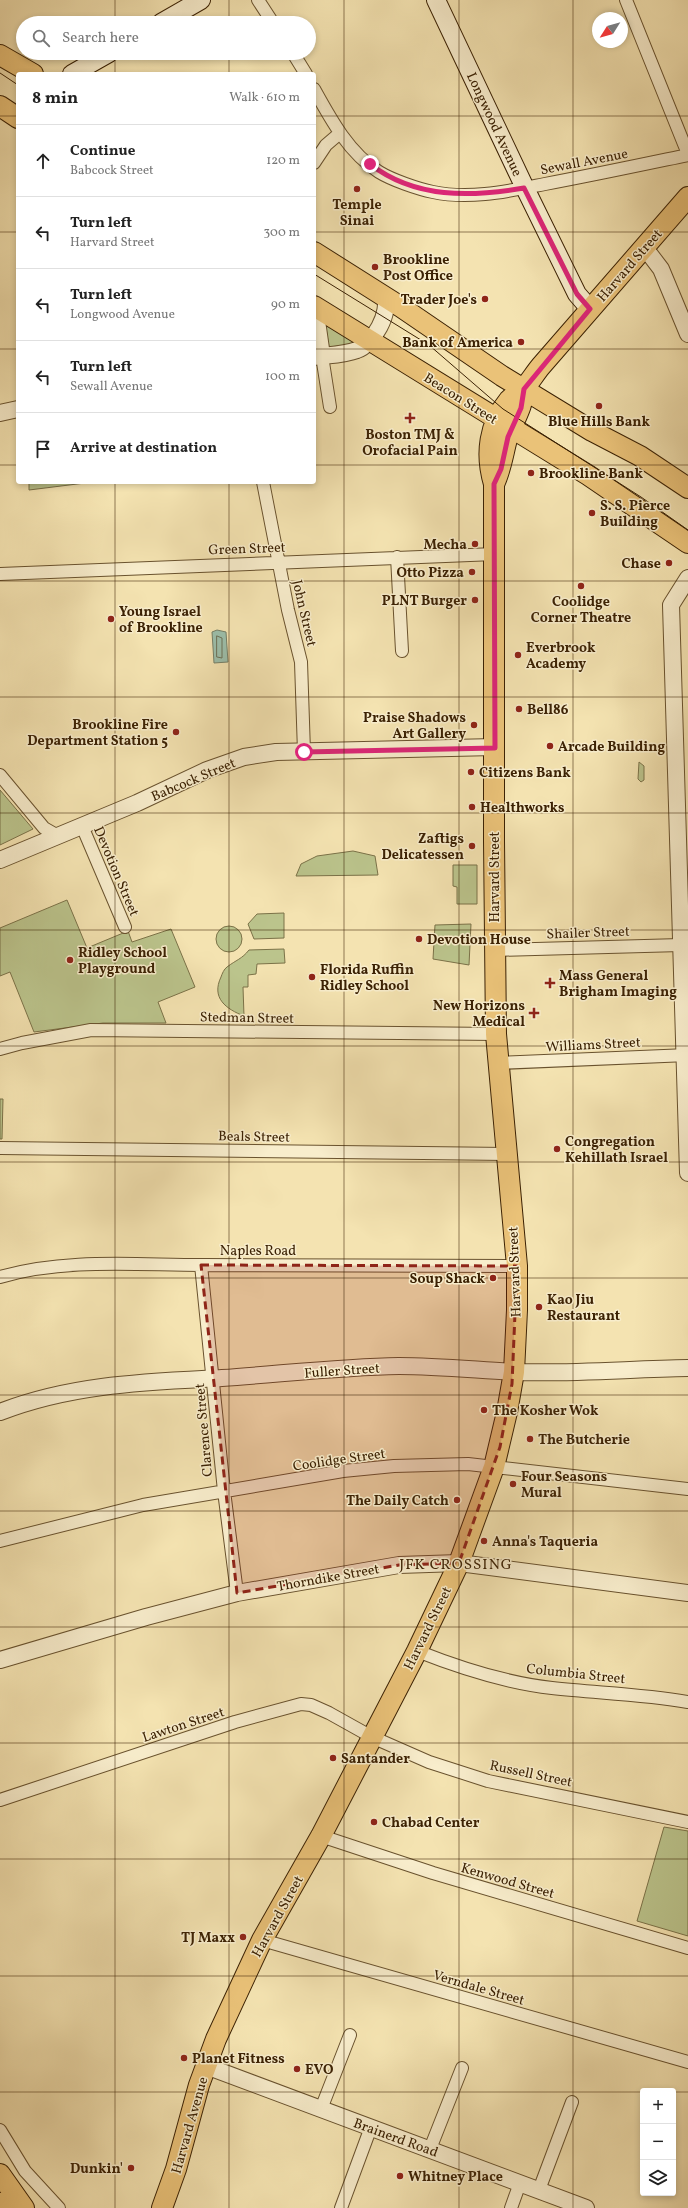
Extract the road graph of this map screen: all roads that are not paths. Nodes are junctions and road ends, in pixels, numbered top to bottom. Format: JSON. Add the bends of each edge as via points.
{"nodes":[{"id":1,"x":201,"y":0,"type":"edge"},
{"id":2,"x":258,"y":0,"type":"edge"},
{"id":3,"x":436,"y":0,"type":"edge"},
{"id":4,"x":626,"y":0,"type":"edge"},
{"id":5,"x":173,"y":16,"type":"edge"},
{"id":6,"x":268,"y":16,"type":"edge"},
{"id":7,"x":0,"y":55,"type":"edge"},
{"id":8,"x":97,"y":60,"type":"edge"},
{"id":9,"x":297,"y":60,"type":"edge"},
{"id":10,"x":30,"y":72,"type":"edge"},
{"id":11,"x":76,"y":72,"type":"edge"},
{"id":12,"x":305,"y":72,"type":"edge"},
{"id":13,"x":316,"y":92,"type":"edge"},
{"id":14,"x":340,"y":133,"type":"junction"},
{"id":15,"x":688,"y":155,"type":"edge"},
{"id":16,"x":316,"y":160,"type":"edge"},
{"id":17,"x":524,"y":188,"type":"junction"},
{"id":18,"x":688,"y":197,"type":"edge"},
{"id":19,"x":645,"y":248,"type":"junction"},
{"id":20,"x":316,"y":253,"type":"edge"},
{"id":21,"x":384,"y":296,"type":"junction"},
{"id":22,"x":316,"y":308,"type":"edge"},
{"id":23,"x":590,"y":309,"type":"junction"},
{"id":24,"x":316,"y":324,"type":"edge"},
{"id":25,"x":688,"y":334,"type":"edge"},
{"id":26,"x":369,"y":341,"type":"junction"},
{"id":27,"x":318,"y":357,"type":"edge"},
{"id":28,"x":524,"y":389,"type":"junction"},
{"id":29,"x":330,"y":407,"type":"dead end"},
{"id":30,"x":16,"y":409,"type":"edge"},
{"id":31,"x":0,"y":413,"type":"edge"},
{"id":32,"x":504,"y":424,"type":"junction"},
{"id":33,"x":263,"y":484,"type":"edge"},
{"id":34,"x":688,"y":488,"type":"edge"},
{"id":35,"x":688,"y":543,"type":"edge"},
{"id":36,"x":495,"y":554,"type":"junction"},
{"id":37,"x":397,"y":558,"type":"junction"},
{"id":38,"x":278,"y":562,"type":"junction"},
{"id":39,"x":0,"y":574,"type":"edge"},
{"id":40,"x":688,"y":578,"type":"edge"},
{"id":41,"x":402,"y":651,"type":"dead end"},
{"id":42,"x":495,"y":748,"type":"junction"},
{"id":43,"x":304,"y":752,"type":"junction"},
{"id":44,"x":0,"y":774,"type":"edge"},
{"id":45,"x":82,"y":826,"type":"junction"},
{"id":46,"x":58,"y":836,"type":"junction"},
{"id":47,"x":0,"y":860,"type":"edge"},
{"id":48,"x":684,"y":877,"type":"edge"},
{"id":49,"x":125,"y":927,"type":"dead end"},
{"id":50,"x":681,"y":945,"type":"junction"},
{"id":51,"x":495,"y":950,"type":"junction"},
{"id":52,"x":496,"y":1034,"type":"junction"},
{"id":53,"x":0,"y":1049,"type":"edge"},
{"id":54,"x":686,"y":1055,"type":"edge"},
{"id":55,"x":499,"y":1063,"type":"junction"},
{"id":56,"x":0,"y":1148,"type":"edge"},
{"id":57,"x":507,"y":1154,"type":"junction"},
{"id":58,"x":688,"y":1173,"type":"edge"},
{"id":59,"x":201,"y":1265,"type":"junction"},
{"id":60,"x":517,"y":1266,"type":"junction"},
{"id":61,"x":0,"y":1277,"type":"edge"},
{"id":62,"x":688,"y":1368,"type":"edge"},
{"id":63,"x":514,"y":1372,"type":"junction"},
{"id":64,"x":214,"y":1378,"type":"junction"},
{"id":65,"x":0,"y":1412,"type":"edge"},
{"id":66,"x":494,"y":1467,"type":"junction"},
{"id":67,"x":688,"y":1489,"type":"edge"},
{"id":68,"x":224,"y":1491,"type":"junction"},
{"id":69,"x":0,"y":1541,"type":"edge"},
{"id":70,"x":458,"y":1563,"type":"junction"},
{"id":71,"x":688,"y":1592,"type":"edge"},
{"id":72,"x":237,"y":1593,"type":"junction"},
{"id":73,"x":417,"y":1651,"type":"junction"},
{"id":74,"x":0,"y":1660,"type":"edge"},
{"id":75,"x":688,"y":1702,"type":"edge"},
{"id":76,"x":372,"y":1738,"type":"junction"},
{"id":77,"x":0,"y":1800,"type":"edge"},
{"id":78,"x":688,"y":1822,"type":"edge"},
{"id":79,"x":321,"y":1836,"type":"junction"},
{"id":80,"x":262,"y":1940,"type":"junction"},
{"id":81,"x":688,"y":1948,"type":"edge"},
{"id":82,"x":234,"y":1998,"type":"joint"},
{"id":83,"x":350,"y":2035,"type":"dead end"},
{"id":84,"x":688,"y":2062,"type":"edge"},
{"id":85,"x":206,"y":2066,"type":"junction"},
{"id":86,"x":462,"y":2068,"type":"dead end"},
{"id":87,"x":572,"y":2102,"type":"dead end"},
{"id":88,"x":321,"y":2109,"type":"junction"},
{"id":89,"x":370,"y":2127,"type":"junction"},
{"id":90,"x":0,"y":2130,"type":"edge"},
{"id":91,"x":430,"y":2149,"type":"junction"},
{"id":92,"x":24,"y":2171,"type":"junction"},
{"id":93,"x":520,"y":2183,"type":"junction"},
{"id":94,"x":2,"y":2188,"type":"edge"},
{"id":95,"x":539,"y":2190,"type":"junction"},
{"id":96,"x":4,"y":2208,"type":"edge"},
{"id":97,"x":24,"y":2208,"type":"edge"},
{"id":98,"x":59,"y":2208,"type":"edge"},
{"id":99,"x":162,"y":2208,"type":"edge"},
{"id":100,"x":341,"y":2208,"type":"edge"},
{"id":101,"x":511,"y":2208,"type":"edge"},
{"id":102,"x":586,"y":2208,"type":"edge"}],
"edges":[{"from":1,"to":5,"type":"main road"},
{"from":2,"to":6,"type":"street"},
{"from":3,"to":17,"type":"main road","name":"Longwood Avenue"},
{"from":4,"to":15,"type":"street"},
{"from":7,"to":10,"type":"main road"},
{"from":8,"to":11,"type":"main road"},
{"from":9,"to":12,"type":"street"},
{"from":13,"to":14,"type":"street","name":"Sewall Avenue"},
{"from":14,"to":16,"type":"street","via":[[326,145]]},
{"from":14,"to":17,"type":"street","name":"Sewall Avenue","via":[[360,156],[380,172],[433,192],[496,193]]},
{"from":15,"to":17,"type":"street","name":"Sewall Avenue"},
{"from":17,"to":23,"type":"main road","name":"Longwood Avenue","via":[[577,294]]},
{"from":18,"to":19,"type":"main road","name":"Harvard Street"},
{"from":19,"to":23,"type":"main road","name":"Harvard Street"},
{"from":19,"to":25,"type":"street","via":[[661,269]]},
{"from":20,"to":21,"type":"main road"},
{"from":21,"to":26,"type":"street","via":[[386,313]]},
{"from":21,"to":28,"type":"main road"},
{"from":22,"to":26,"type":"main road","name":"Beacon Street"},
{"from":23,"to":28,"type":"main road","name":"Harvard Street"},
{"from":24,"to":27,"type":"street"},
{"from":26,"to":27,"type":"street","via":[[358,350]]},
{"from":26,"to":32,"type":"main road","name":"Beacon Street"},
{"from":27,"to":29,"type":"street"},
{"from":28,"to":32,"type":"main road","name":"Harvard Street","via":[[521,408]]},
{"from":28,"to":34,"type":"main road","via":[[640,456]]},
{"from":30,"to":31,"type":"street"},
{"from":32,"to":35,"type":"main road","name":"Beacon Street"},
{"from":32,"to":36,"type":"main road","name":"Harvard Street","via":[[494,484]]},
{"from":33,"to":38,"type":"street","name":"John Street"},
{"from":36,"to":37,"type":"street","name":"Green Street"},
{"from":36,"to":42,"type":"main road","name":"Harvard Street"},
{"from":37,"to":38,"type":"street","name":"Green Street"},
{"from":37,"to":41,"type":"street"},
{"from":38,"to":39,"type":"street","name":"Green Street"},
{"from":38,"to":43,"type":"street","name":"John Street","via":[[301,662]]},
{"from":40,"to":48,"type":"street","via":[[672,605]]},
{"from":42,"to":43,"type":"street","name":"Babcock Street"},
{"from":42,"to":51,"type":"main road","name":"Harvard Street"},
{"from":43,"to":45,"type":"street","name":"Babcock Street","via":[[276,752],[244,757],[189,778]]},
{"from":44,"to":46,"type":"street","via":[[44,828]]},
{"from":45,"to":46,"type":"street","name":"Babcock Street"},
{"from":45,"to":49,"type":"street","name":"Devotion Street"},
{"from":46,"to":47,"type":"street","name":"Babcock Street"},
{"from":48,"to":50,"type":"street"},
{"from":50,"to":51,"type":"street","name":"Shailer Street"},
{"from":50,"to":54,"type":"street"},
{"from":51,"to":52,"type":"main road","name":"Harvard Street"},
{"from":52,"to":53,"type":"street","name":"Stedman Street","via":[[90,1030]]},
{"from":52,"to":55,"type":"main road","name":"Harvard Street"},
{"from":54,"to":55,"type":"street","name":"Williams Street"},
{"from":54,"to":58,"type":"street"},
{"from":55,"to":57,"type":"main road","name":"Harvard Street"},
{"from":56,"to":57,"type":"street","name":"Beals Street"},
{"from":57,"to":60,"type":"main road","name":"Harvard Street"},
{"from":59,"to":60,"type":"street","name":"Naples Road"},
{"from":59,"to":61,"type":"street","name":"Naples Road","via":[[57,1266]]},
{"from":59,"to":64,"type":"street","name":"Clarence Street"},
{"from":60,"to":63,"type":"main road","name":"Harvard Street"},
{"from":62,"to":63,"type":"street","name":"Fuller Street"},
{"from":63,"to":64,"type":"street","name":"Fuller Street","via":[[438,1366],[396,1366]]},
{"from":63,"to":66,"type":"main road","name":"Harvard Street"},
{"from":64,"to":65,"type":"street","name":"Fuller Street","via":[[65,1391]]},
{"from":64,"to":68,"type":"street","name":"Clarence Street"},
{"from":66,"to":67,"type":"street","name":"Coolidge Street"},
{"from":66,"to":68,"type":"street","name":"Coolidge Street","via":[[468,1464],[394,1466]]},
{"from":66,"to":70,"type":"main road","name":"Harvard Street"},
{"from":68,"to":69,"type":"street","name":"Coolidge Street","via":[[143,1504]]},
{"from":68,"to":72,"type":"street","name":"Clarence Street"},
{"from":70,"to":71,"type":"street","name":"Thorndike Street"},
{"from":70,"to":72,"type":"street","name":"Thorndike Street","via":[[399,1564]]},
{"from":70,"to":73,"type":"main road","name":"Harvard Street"},
{"from":72,"to":74,"type":"street","name":"Thorndike Street"},
{"from":73,"to":75,"type":"street","name":"Columbia Street","via":[[470,1670],[536,1685]]},
{"from":73,"to":76,"type":"main road","name":"Harvard Street"},
{"from":76,"to":77,"type":"street","name":"Lawton Street","via":[[329,1713],[311,1705],[301,1704],[235,1722]]},
{"from":76,"to":78,"type":"street","name":"Russell Street","via":[[429,1762],[488,1781]]},
{"from":76,"to":79,"type":"main road","name":"Harvard Street"},
{"from":79,"to":80,"type":"main road","name":"Harvard Street"},
{"from":79,"to":81,"type":"street","name":"Kenwood Street","via":[[433,1873]]},
{"from":80,"to":82,"type":"main road","name":"Harvard Street"},
{"from":80,"to":84,"type":"street","name":"Verndale Street"},
{"from":82,"to":85,"type":"main road","name":"Harvard Avenue"},
{"from":83,"to":88,"type":"street"},
{"from":85,"to":88,"type":"street","name":"Brainerd Road"},
{"from":85,"to":99,"type":"main road","name":"Harvard Avenue"},
{"from":86,"to":91,"type":"street"},
{"from":87,"to":95,"type":"street"},
{"from":88,"to":89,"type":"street","name":"Brainerd Road"},
{"from":89,"to":91,"type":"street","name":"Brainerd Road"},
{"from":89,"to":100,"type":"street"},
{"from":90,"to":92,"type":"street"},
{"from":91,"to":93,"type":"street","name":"Brainerd Road"},
{"from":92,"to":94,"type":"street"},
{"from":92,"to":98,"type":"street"},
{"from":93,"to":95,"type":"street","name":"Brainerd Road"},
{"from":93,"to":101,"type":"street"},
{"from":94,"to":96,"type":"main road"},
{"from":94,"to":97,"type":"main road"},
{"from":95,"to":102,"type":"street","name":"Brainerd Road"}]}
